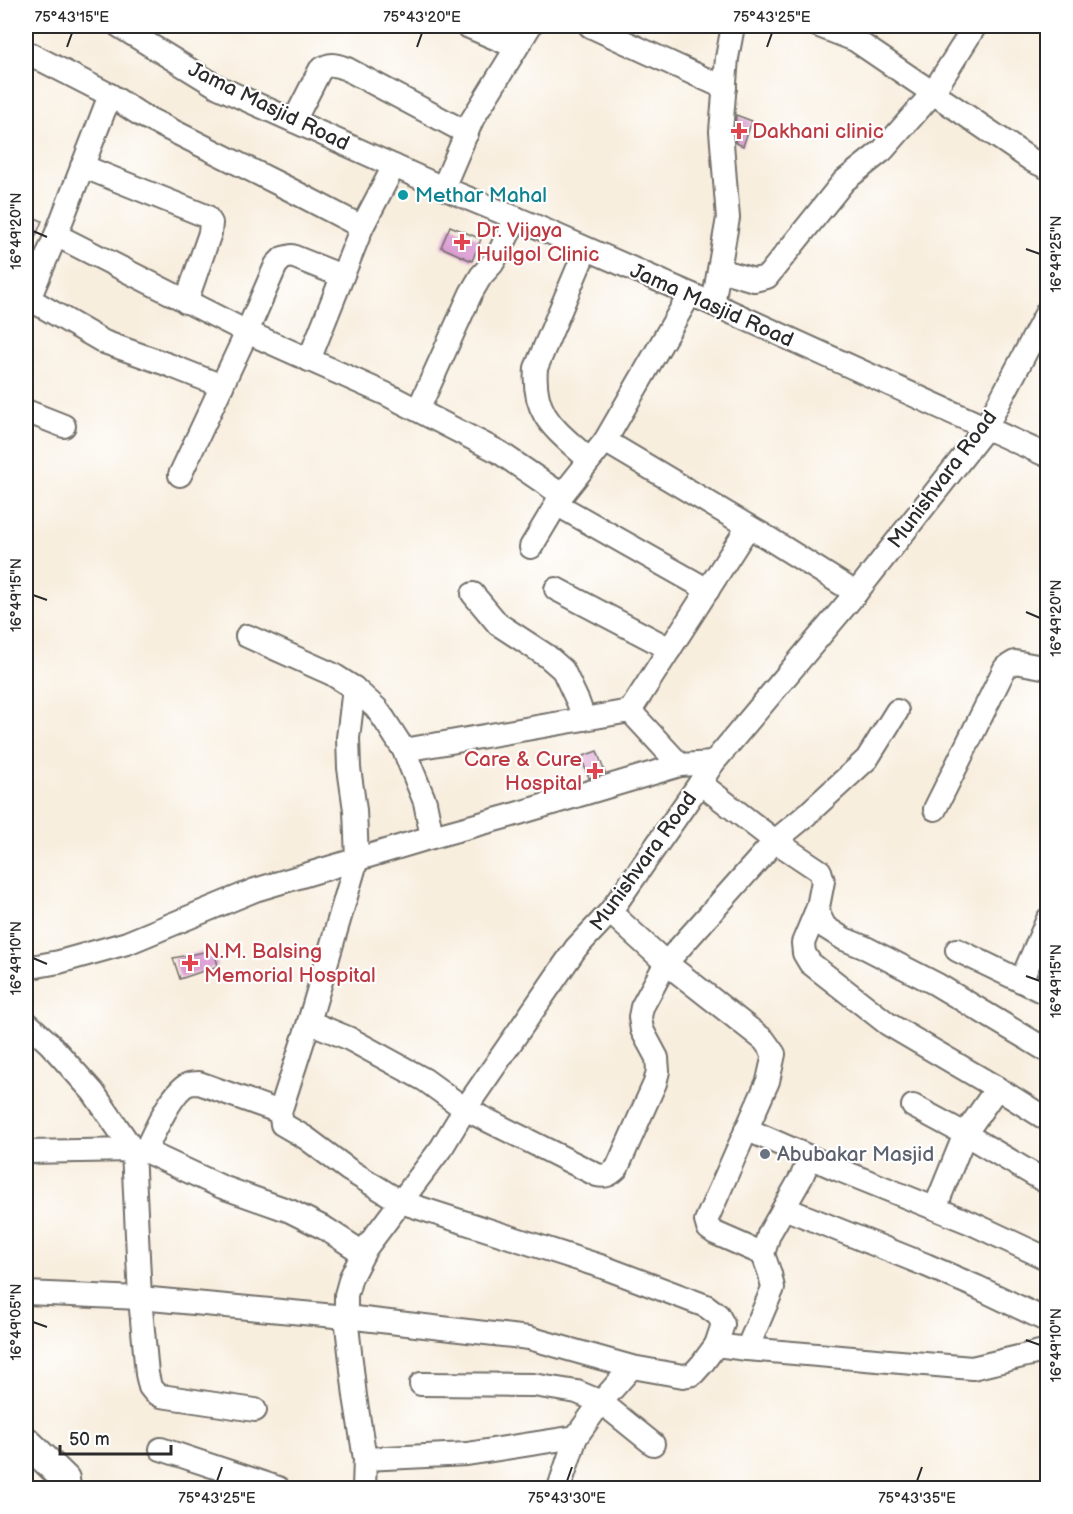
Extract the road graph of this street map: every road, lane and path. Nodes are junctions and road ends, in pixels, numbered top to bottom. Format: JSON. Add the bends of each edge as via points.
{"nodes":[{"id":1,"x":119,"y":26,"type":"edge"},
{"id":2,"x":467,"y":26,"type":"edge"},
{"id":3,"x":530,"y":26,"type":"edge"},
{"id":4,"x":590,"y":26,"type":"edge"},
{"id":5,"x":733,"y":26,"type":"edge"},
{"id":6,"x":819,"y":26,"type":"edge"},
{"id":7,"x":975,"y":26,"type":"edge"},
{"id":8,"x":516,"y":48,"type":"junction"},
{"id":9,"x":26,"y":54,"type":"edge"},
{"id":10,"x":725,"y":88,"type":"junction"},
{"id":11,"x":932,"y":94,"type":"junction"},
{"id":12,"x":110,"y":95,"type":"junction"},
{"id":13,"x":294,"y":121,"type":"junction"},
{"id":14,"x":466,"y":133,"type":"junction"},
{"id":15,"x":82,"y":166,"type":"junction"},
{"id":16,"x":394,"y":166,"type":"junction"},
{"id":17,"x":1047,"y":168,"type":"edge"},
{"id":18,"x":443,"y":188,"type":"junction"},
{"id":19,"x":516,"y":218,"type":"junction"},
{"id":20,"x":362,"y":227,"type":"junction"},
{"id":21,"x":56,"y":235,"type":"junction"},
{"id":22,"x":586,"y":249,"type":"junction"},
{"id":23,"x":720,"y":270,"type":"junction"},
{"id":24,"x":342,"y":276,"type":"junction"},
{"id":25,"x":690,"y":294,"type":"junction"},
{"id":26,"x":27,"y":300,"type":"edge"},
{"id":27,"x":186,"y":302,"type":"junction"},
{"id":28,"x":713,"y":304,"type":"junction"},
{"id":29,"x":1047,"y":310,"type":"edge"},
{"id":30,"x":247,"y":332,"type":"junction"},
{"id":31,"x":309,"y":360,"type":"junction"},
{"id":32,"x":222,"y":386,"type":"junction"},
{"id":33,"x":418,"y":410,"type":"junction"},
{"id":34,"x":26,"y":411,"type":"edge"},
{"id":35,"x":64,"y":426,"type":"dead end"},
{"id":36,"x":985,"y":429,"type":"junction"},
{"id":37,"x":605,"y":441,"type":"junction"},
{"id":38,"x":1047,"y":456,"type":"edge"},
{"id":39,"x":589,"y":460,"type":"junction"},
{"id":40,"x":180,"y":475,"type":"dead end"},
{"id":41,"x":559,"y":500,"type":"junction"},
{"id":42,"x":748,"y":527,"type":"junction"},
{"id":43,"x":531,"y":547,"type":"dead end"},
{"id":44,"x":556,"y":589,"type":"dead end"},
{"id":45,"x":708,"y":590,"type":"junction"},
{"id":46,"x":856,"y":593,"type":"junction"},
{"id":47,"x":474,"y":594,"type":"dead end"},
{"id":48,"x":247,"y":636,"type":"dead end"},
{"id":49,"x":670,"y":650,"type":"junction"},
{"id":50,"x":1047,"y":668,"type":"edge"},
{"id":51,"x":354,"y":688,"type":"junction"},
{"id":52,"x":630,"y":711,"type":"junction"},
{"id":53,"x":897,"y":711,"type":"dead end"},
{"id":54,"x":584,"y":719,"type":"junction"},
{"id":55,"x":404,"y":750,"type":"junction"},
{"id":56,"x":713,"y":763,"type":"junction"},
{"id":57,"x":680,"y":765,"type":"junction"},
{"id":58,"x":700,"y":783,"type":"junction"},
{"id":59,"x":935,"y":809,"type":"dead end"},
{"id":60,"x":432,"y":837,"type":"junction"},
{"id":61,"x":775,"y":841,"type":"junction"},
{"id":62,"x":357,"y":859,"type":"junction"},
{"id":63,"x":818,"y":907,"type":"junction"},
{"id":64,"x":610,"y":912,"type":"junction"},
{"id":65,"x":1047,"y":919,"type":"edge"},
{"id":66,"x":957,"y":950,"type":"dead end"},
{"id":67,"x":666,"y":963,"type":"junction"},
{"id":68,"x":26,"y":968,"type":"edge"},
{"id":69,"x":1021,"y":981,"type":"junction"},
{"id":70,"x":1047,"y":994,"type":"edge"},
{"id":71,"x":26,"y":1022,"type":"edge"},
{"id":72,"x":309,"y":1022,"type":"junction"},
{"id":73,"x":1047,"y":1051,"type":"edge"},
{"id":74,"x":997,"y":1088,"type":"junction"},
{"id":75,"x":913,"y":1106,"type":"dead end"},
{"id":76,"x":465,"y":1109,"type":"junction"},
{"id":77,"x":280,"y":1112,"type":"junction"},
{"id":78,"x":1047,"y":1120,"type":"edge"},
{"id":79,"x":746,"y":1130,"type":"junction"},
{"id":80,"x":965,"y":1134,"type":"junction"},
{"id":81,"x":139,"y":1151,"type":"junction"},
{"id":82,"x":26,"y":1152,"type":"edge"},
{"id":83,"x":810,"y":1158,"type":"junction"},
{"id":84,"x":1047,"y":1183,"type":"edge"},
{"id":85,"x":401,"y":1202,"type":"junction"},
{"id":86,"x":784,"y":1208,"type":"junction"},
{"id":87,"x":935,"y":1208,"type":"junction"},
{"id":88,"x":363,"y":1253,"type":"junction"},
{"id":89,"x":763,"y":1254,"type":"junction"},
{"id":90,"x":1047,"y":1258,"type":"edge"},
{"id":91,"x":26,"y":1293,"type":"edge"},
{"id":92,"x":140,"y":1298,"type":"junction"},
{"id":93,"x":346,"y":1317,"type":"junction"},
{"id":94,"x":1047,"y":1321,"type":"edge"},
{"id":95,"x":716,"y":1345,"type":"junction"},
{"id":96,"x":747,"y":1349,"type":"junction"},
{"id":97,"x":1047,"y":1350,"type":"edge"},
{"id":98,"x":632,"y":1367,"type":"junction"},
{"id":99,"x":422,"y":1384,"type":"dead end"},
{"id":100,"x":602,"y":1402,"type":"junction"},
{"id":101,"x":255,"y":1410,"type":"dead end"},
{"id":102,"x":576,"y":1437,"type":"junction"},
{"id":103,"x":26,"y":1441,"type":"edge"},
{"id":104,"x":653,"y":1444,"type":"dead end"},
{"id":105,"x":161,"y":1449,"type":"dead end"},
{"id":106,"x":365,"y":1459,"type":"junction"},
{"id":107,"x":70,"y":1485,"type":"edge"},
{"id":108,"x":278,"y":1488,"type":"edge"},
{"id":109,"x":364,"y":1488,"type":"edge"},
{"id":110,"x":559,"y":1488,"type":"edge"}],
"edges":[{"from":1,"to":13,"type":"street","name":"Jama Masjid Road","via":[[218,87]]},
{"from":2,"to":8,"type":"street"},
{"from":3,"to":8,"type":"street"},
{"from":4,"to":10,"type":"street"},
{"from":5,"to":10,"type":"street"},
{"from":6,"to":11,"type":"street","via":[[855,40]]},
{"from":7,"to":11,"type":"street"},
{"from":8,"to":14,"type":"street"},
{"from":9,"to":12,"type":"street"},
{"from":10,"to":23,"type":"street","via":[[721,131],[728,218]]},
{"from":11,"to":17,"type":"street"},
{"from":11,"to":23,"type":"street","via":[[883,150],[844,181],[767,277],[754,280]]},
{"from":12,"to":15,"type":"street"},
{"from":12,"to":20,"type":"street","via":[[141,115]]},
{"from":13,"to":14,"type":"street","via":[[320,70],[335,64]]},
{"from":13,"to":16,"type":"street","name":"Jama Masjid Road"},
{"from":14,"to":18,"type":"street"},
{"from":15,"to":21,"type":"street"},
{"from":15,"to":27,"type":"street","via":[[206,216],[211,223],[210,233]]},
{"from":16,"to":18,"type":"street","name":"Jama Masjid Road"},
{"from":16,"to":20,"type":"street"},
{"from":18,"to":19,"type":"street","name":"Jama Masjid Road"},
{"from":19,"to":22,"type":"street","name":"Jama Masjid Road"},
{"from":19,"to":33,"type":"street","via":[[492,264],[471,293]]},
{"from":20,"to":24,"type":"street"},
{"from":21,"to":26,"type":"street"},
{"from":21,"to":27,"type":"street"},
{"from":22,"to":25,"type":"street","name":"Jama Masjid Road"},
{"from":22,"to":39,"type":"street","via":[[536,368],[535,385],[548,421]]},
{"from":23,"to":28,"type":"street"},
{"from":24,"to":30,"type":"street","via":[[292,256],[283,258],[276,265]]},
{"from":24,"to":31,"type":"street"},
{"from":25,"to":28,"type":"street","name":"Jama Masjid Road"},
{"from":25,"to":37,"type":"street"},
{"from":26,"to":32,"type":"street","via":[[104,342]]},
{"from":27,"to":30,"type":"street"},
{"from":28,"to":36,"type":"street","name":"Jama Masjid Road"},
{"from":29,"to":36,"type":"street","name":"Munishvara Road"},
{"from":30,"to":31,"type":"street"},
{"from":30,"to":32,"type":"street"},
{"from":31,"to":33,"type":"street"},
{"from":32,"to":40,"type":"street"},
{"from":33,"to":41,"type":"street","via":[[499,452]]},
{"from":34,"to":35,"type":"street"},
{"from":36,"to":38,"type":"street","name":"Jama Masjid Road"},
{"from":36,"to":46,"type":"street","name":"Munishvara Road"},
{"from":37,"to":39,"type":"street"},
{"from":37,"to":42,"type":"street"},
{"from":39,"to":41,"type":"street"},
{"from":41,"to":43,"type":"street"},
{"from":41,"to":45,"type":"street"},
{"from":42,"to":45,"type":"street"},
{"from":42,"to":46,"type":"street"},
{"from":44,"to":49,"type":"street"},
{"from":45,"to":49,"type":"street"},
{"from":46,"to":56,"type":"street","name":"Munishvara Road"},
{"from":47,"to":54,"type":"street","via":[[498,624],[563,670]]},
{"from":48,"to":51,"type":"street"},
{"from":49,"to":52,"type":"street"},
{"from":50,"to":59,"type":"street","via":[[1015,662],[1005,668]]},
{"from":51,"to":55,"type":"street","via":[[376,708]]},
{"from":51,"to":62,"type":"street","via":[[348,738]]},
{"from":52,"to":54,"type":"street"},
{"from":52,"to":57,"type":"street"},
{"from":53,"to":61,"type":"street","via":[[867,759]]},
{"from":54,"to":55,"type":"street"},
{"from":55,"to":60,"type":"street","via":[[425,802]]},
{"from":56,"to":57,"type":"street"},
{"from":56,"to":58,"type":"street","name":"Munishvara Road"},
{"from":57,"to":60,"type":"street"},
{"from":58,"to":61,"type":"street"},
{"from":58,"to":64,"type":"street","name":"Munishvara Road"},
{"from":60,"to":62,"type":"street"},
{"from":61,"to":63,"type":"street","via":[[820,872],[823,881]]},
{"from":61,"to":67,"type":"street"},
{"from":62,"to":68,"type":"street","via":[[255,890],[127,943]]},
{"from":62,"to":72,"type":"street"},
{"from":63,"to":73,"type":"street","via":[[825,927],[834,933],[936,984]]},
{"from":63,"to":74,"type":"street","via":[[803,943],[810,963],[888,1024]]},
{"from":64,"to":67,"type":"street"},
{"from":64,"to":76,"type":"street","name":"Munishvara Road","via":[[576,948]]},
{"from":65,"to":69,"type":"street"},
{"from":66,"to":69,"type":"street"},
{"from":67,"to":76,"type":"street","via":[[640,1017],[642,1030],[657,1058],[655,1083],[611,1174],[597,1175]]},
{"from":67,"to":79,"type":"street","via":[[764,1040],[774,1054],[768,1081]]},
{"from":69,"to":70,"type":"street"},
{"from":71,"to":81,"type":"street","via":[[93,1092]]},
{"from":72,"to":76,"type":"street","via":[[426,1080]]},
{"from":72,"to":77,"type":"street"},
{"from":74,"to":78,"type":"street"},
{"from":74,"to":80,"type":"street"},
{"from":75,"to":80,"type":"street"},
{"from":76,"to":85,"type":"street","name":"Munishvara Road"},
{"from":77,"to":81,"type":"street","via":[[199,1083],[188,1084],[169,1104]]},
{"from":77,"to":85,"type":"street","via":[[282,1124]]},
{"from":79,"to":83,"type":"street"},
{"from":79,"to":89,"type":"street","via":[[706,1221],[715,1233]]},
{"from":80,"to":84,"type":"street"},
{"from":80,"to":87,"type":"street"},
{"from":81,"to":82,"type":"street"},
{"from":81,"to":88,"type":"street","via":[[290,1211]]},
{"from":81,"to":92,"type":"street"},
{"from":83,"to":86,"type":"street"},
{"from":83,"to":87,"type":"street"},
{"from":85,"to":88,"type":"street","name":"Munishvara Road"},
{"from":85,"to":95,"type":"street","via":[[706,1306],[723,1324]]},
{"from":86,"to":89,"type":"street"},
{"from":86,"to":94,"type":"street","via":[[957,1278]]},
{"from":87,"to":90,"type":"street"},
{"from":88,"to":93,"type":"street","name":"Munishvara Road","via":[[351,1276]]},
{"from":89,"to":96,"type":"street","via":[[772,1288]]},
{"from":91,"to":92,"type":"street"},
{"from":92,"to":93,"type":"street"},
{"from":92,"to":101,"type":"street","via":[[147,1374],[154,1392]]},
{"from":93,"to":98,"type":"street","via":[[529,1338]]},
{"from":93,"to":106,"type":"street","name":"Munishvara Road"},
{"from":95,"to":96,"type":"street"},
{"from":95,"to":98,"type":"street","via":[[693,1374],[683,1376]]},
{"from":96,"to":97,"type":"street","via":[[972,1368]]},
{"from":98,"to":100,"type":"street"},
{"from":99,"to":100,"type":"street","via":[[533,1385],[577,1392]]},
{"from":100,"to":102,"type":"street"},
{"from":100,"to":104,"type":"street"},
{"from":102,"to":106,"type":"street","via":[[467,1454]]},
{"from":102,"to":110,"type":"street"},
{"from":103,"to":107,"type":"main road"},
{"from":105,"to":108,"type":"street"},
{"from":106,"to":109,"type":"street","name":"Munishvara Road"}]}
